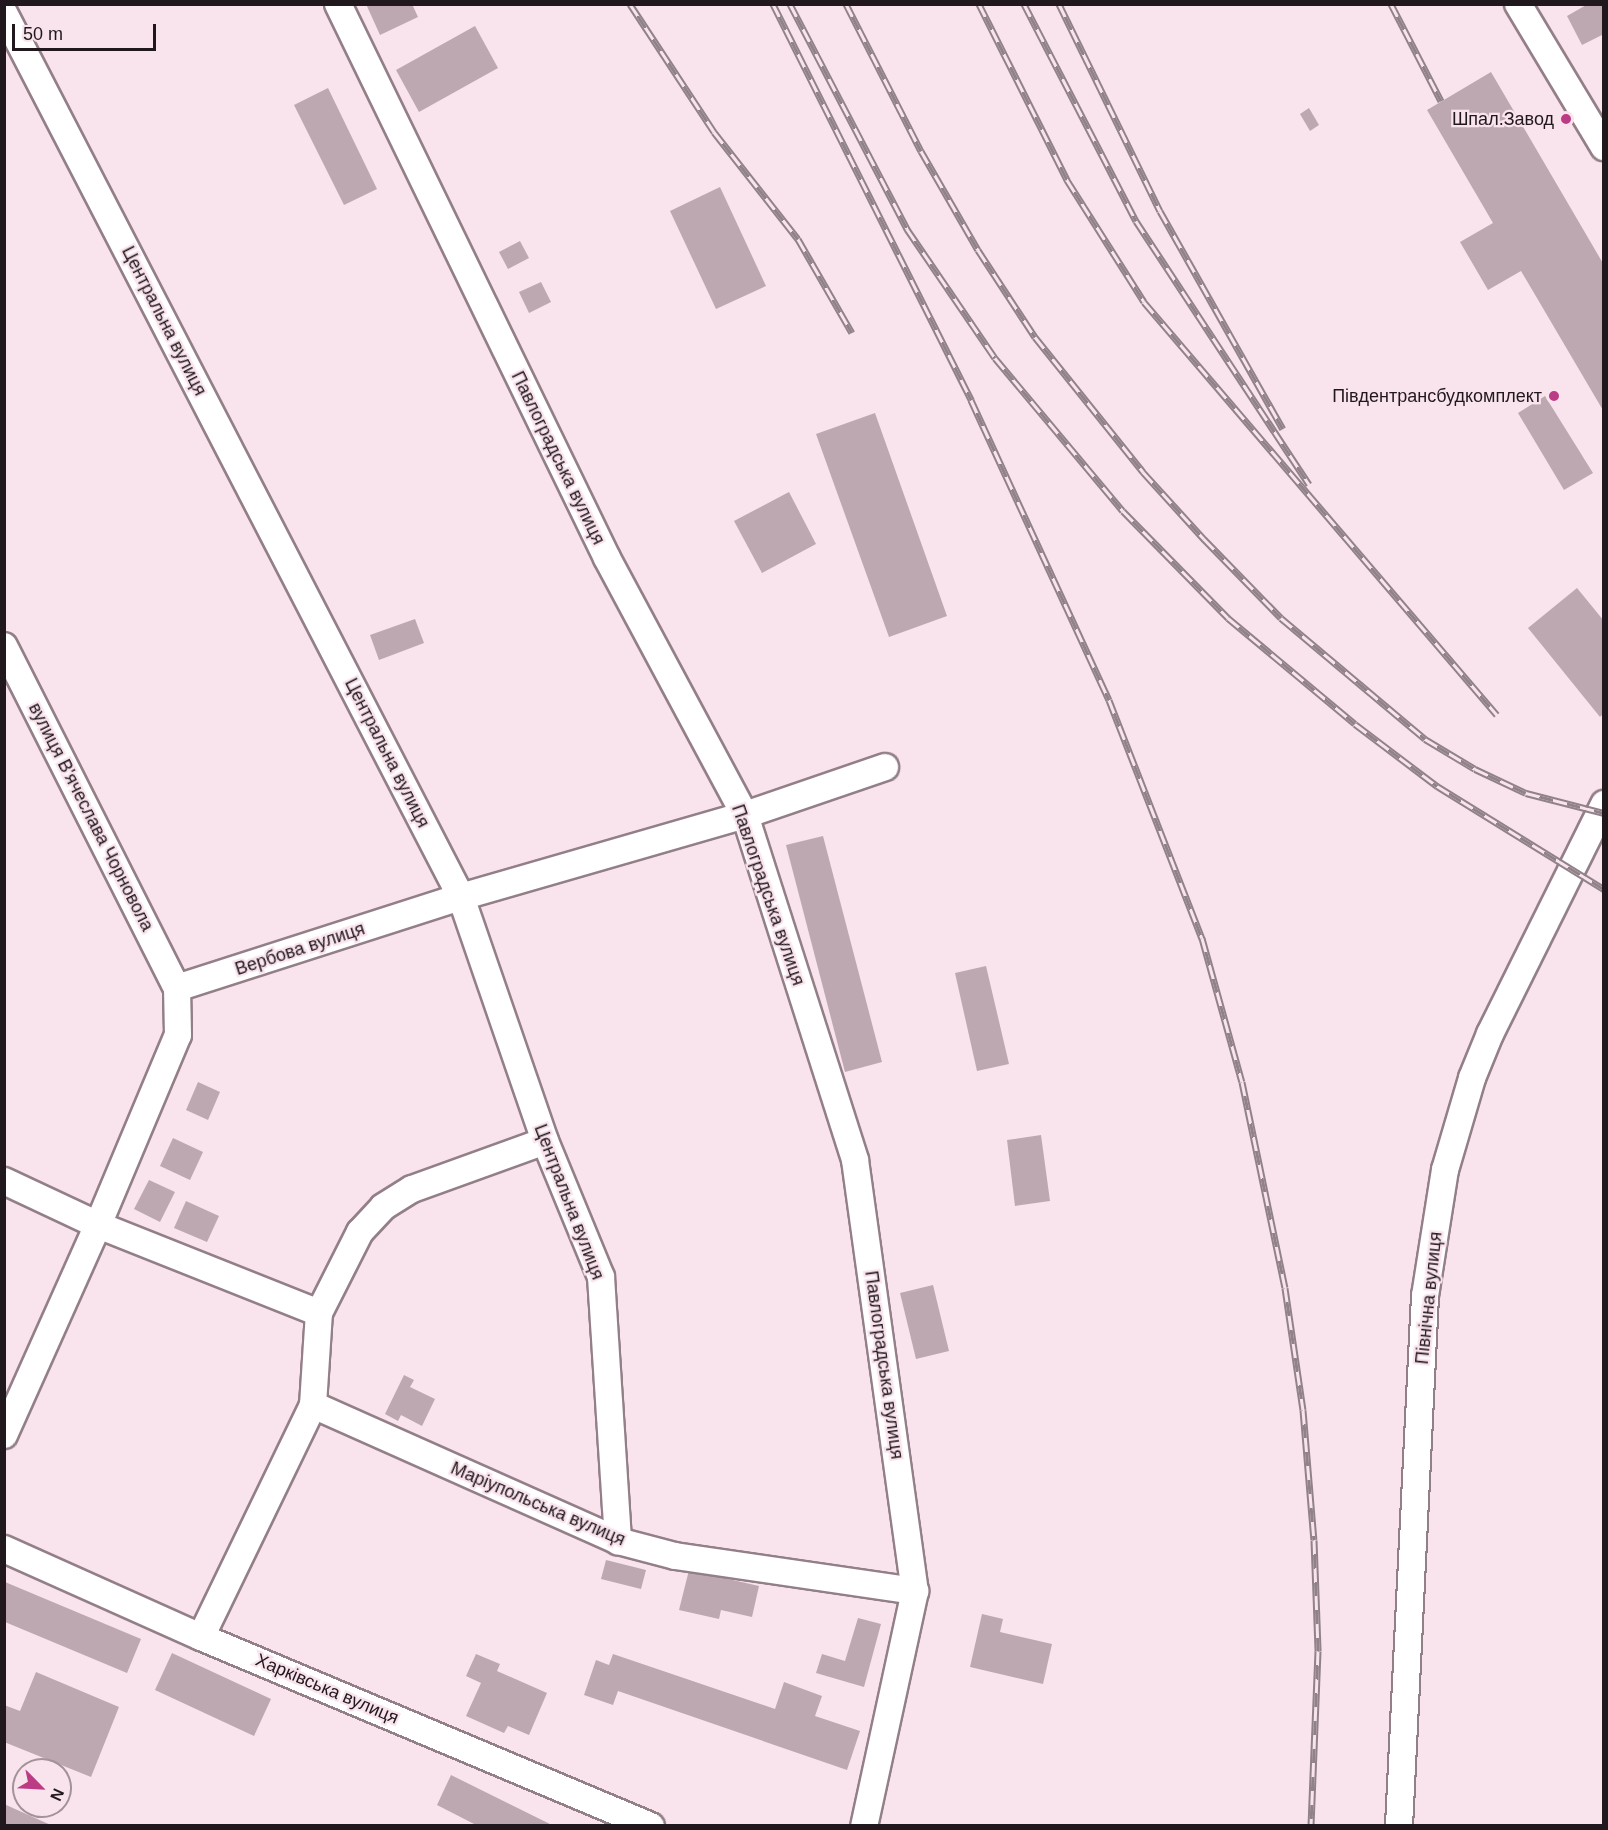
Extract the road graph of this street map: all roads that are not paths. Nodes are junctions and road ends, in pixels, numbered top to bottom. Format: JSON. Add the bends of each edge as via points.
{"nodes":[{"id":1,"x":338,"y":4,"type":"edge"},
{"id":2,"x":1518,"y":4,"type":"edge"},
{"id":3,"x":4,"y":13,"type":"edge"},
{"id":4,"x":1604,"y":147,"type":"edge"},
{"id":5,"x":4,"y":646,"type":"edge"},
{"id":6,"x":885,"y":767,"type":"dead end"},
{"id":7,"x":1604,"y":804,"type":"edge"},
{"id":8,"x":745,"y":815,"type":"junction"},
{"id":9,"x":461,"y":897,"type":"junction"},
{"id":10,"x":177,"y":988,"type":"junction"},
{"id":11,"x":545,"y":1141,"type":"junction"},
{"id":12,"x":4,"y":1181,"type":"edge"},
{"id":13,"x":98,"y":1225,"type":"junction"},
{"id":14,"x":319,"y":1313,"type":"junction"},
{"id":15,"x":313,"y":1405,"type":"junction"},
{"id":16,"x":4,"y":1435,"type":"edge"},
{"id":17,"x":618,"y":1541,"type":"junction"},
{"id":18,"x":4,"y":1549,"type":"edge"},
{"id":19,"x":915,"y":1591,"type":"junction"},
{"id":20,"x":201,"y":1636,"type":"junction"},
{"id":21,"x":651,"y":1826,"type":"edge"},
{"id":22,"x":864,"y":1826,"type":"edge"},
{"id":23,"x":1399,"y":1826,"type":"edge"}],
"edges":[{"from":1,"to":8,"type":"street","name":"Павлоградська вулиця","via":[[607,558]]},
{"from":2,"to":4,"type":"street"},
{"from":3,"to":9,"type":"street","name":"Центральна вулиця"},
{"from":5,"to":10,"type":"street","name":"вулиця В'ячеслава Чорновола"},
{"from":6,"to":8,"type":"street","name":"Вербова вулиця"},
{"from":7,"to":23,"type":"street","name":"Північна вулиця","via":[[1490,1034],[1472,1078],[1445,1170],[1425,1296]]},
{"from":8,"to":9,"type":"street","name":"Вербова вулиця"},
{"from":8,"to":19,"type":"street","name":"Павлоградська вулиця","via":[[855,1160]]},
{"from":9,"to":10,"type":"street","name":"Вербова вулиця"},
{"from":9,"to":11,"type":"street","name":"Центральна вулиця"},
{"from":10,"to":13,"type":"street","via":[[178,1035]]},
{"from":11,"to":14,"type":"street","via":[[412,1189],[383,1207],[360,1232]]},
{"from":11,"to":17,"type":"street","name":"Центральна вулиця","via":[[601,1277]]},
{"from":12,"to":13,"type":"street"},
{"from":13,"to":14,"type":"street"},
{"from":13,"to":16,"type":"street"},
{"from":14,"to":15,"type":"street"},
{"from":15,"to":17,"type":"street","name":"Маріупольська вулиця"},
{"from":15,"to":20,"type":"street"},
{"from":17,"to":19,"type":"street","name":"Маріупольська вулиця","via":[[675,1556]]},
{"from":18,"to":20,"type":"street","name":"Харківська вулиця"},
{"from":19,"to":22,"type":"street","name":"Павлоградська вулиця"},
{"from":20,"to":21,"type":"street","name":"Харківська вулиця"}]}
